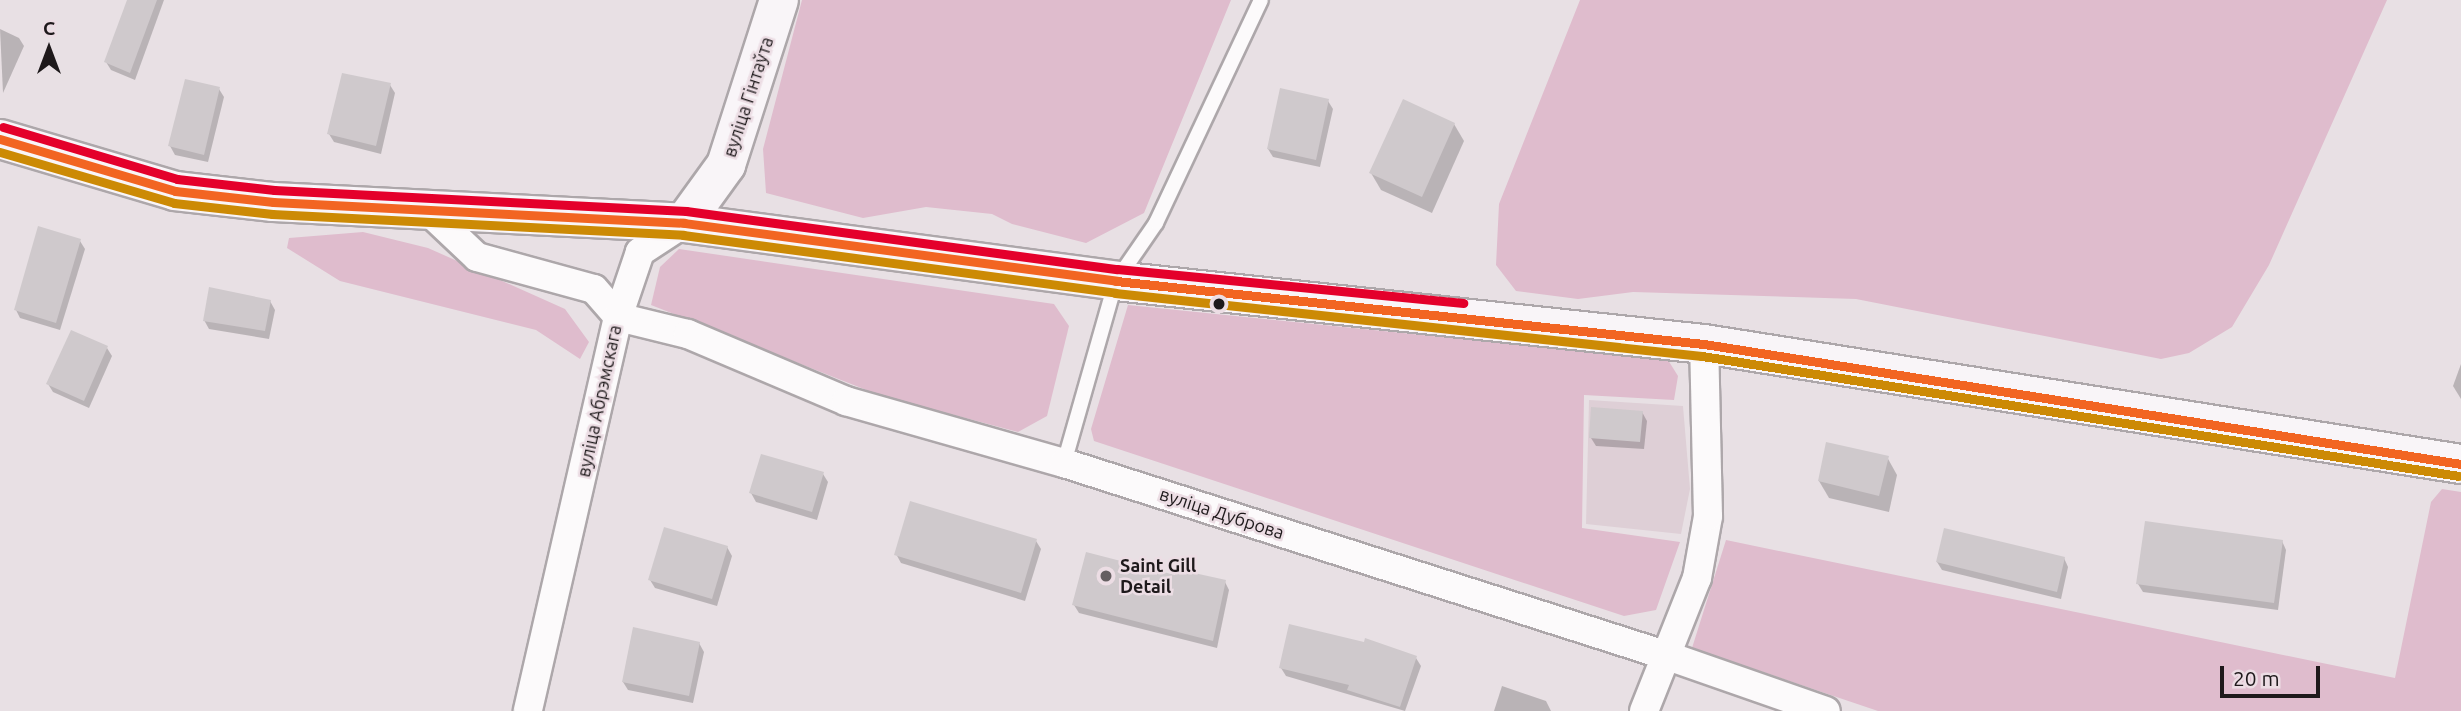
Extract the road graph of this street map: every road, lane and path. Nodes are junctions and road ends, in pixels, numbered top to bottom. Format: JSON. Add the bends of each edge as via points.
{"nodes":[{"id":1,"x":779,"y":0,"type":"edge"},
{"id":2,"x":1261,"y":0,"type":"edge"},
{"id":3,"x":0,"y":139,"type":"edge"},
{"id":4,"x":423,"y":206,"type":"junction"},
{"id":5,"x":684,"y":223,"type":"junction"},
{"id":6,"x":1116,"y":281,"type":"junction"},
{"id":7,"x":618,"y":317,"type":"junction"},
{"id":8,"x":1704,"y":344,"type":"junction"},
{"id":9,"x":1064,"y":463,"type":"junction"},
{"id":10,"x":2461,"y":464,"type":"edge"},
{"id":11,"x":1668,"y":656,"type":"junction"},
{"id":12,"x":528,"y":711,"type":"edge"},
{"id":13,"x":1644,"y":711,"type":"edge"},
{"id":14,"x":1826,"y":711,"type":"edge"}],
"edges":[{"from":1,"to":5,"type":"street","name":"вуліца Гінтаўта","via":[[726,165]]},
{"from":2,"to":6,"type":"lane","via":[[1156,223]]},
{"from":3,"to":4,"type":"street","via":[[175,191],[274,202]]},
{"from":4,"to":5,"type":"street"},
{"from":4,"to":7,"type":"street","name":"вуліца Абрэмскага","via":[[477,257],[594,289]]},
{"from":5,"to":6,"type":"street"},
{"from":5,"to":7,"type":"street","via":[[640,252]]},
{"from":6,"to":8,"type":"street"},
{"from":6,"to":9,"type":"lane"},
{"from":7,"to":9,"type":"street","name":"вуліца Дуброва","via":[[688,334],[846,401]]},
{"from":7,"to":12,"type":"street","name":"вуліца Абрэмскага"},
{"from":8,"to":10,"type":"street"},
{"from":8,"to":11,"type":"street","via":[[1708,516],[1697,578]]},
{"from":9,"to":11,"type":"street","name":"вуліца Дуброва"},
{"from":11,"to":13,"type":"street"},
{"from":11,"to":14,"type":"street","name":"вуліца Дуброва"}]}
